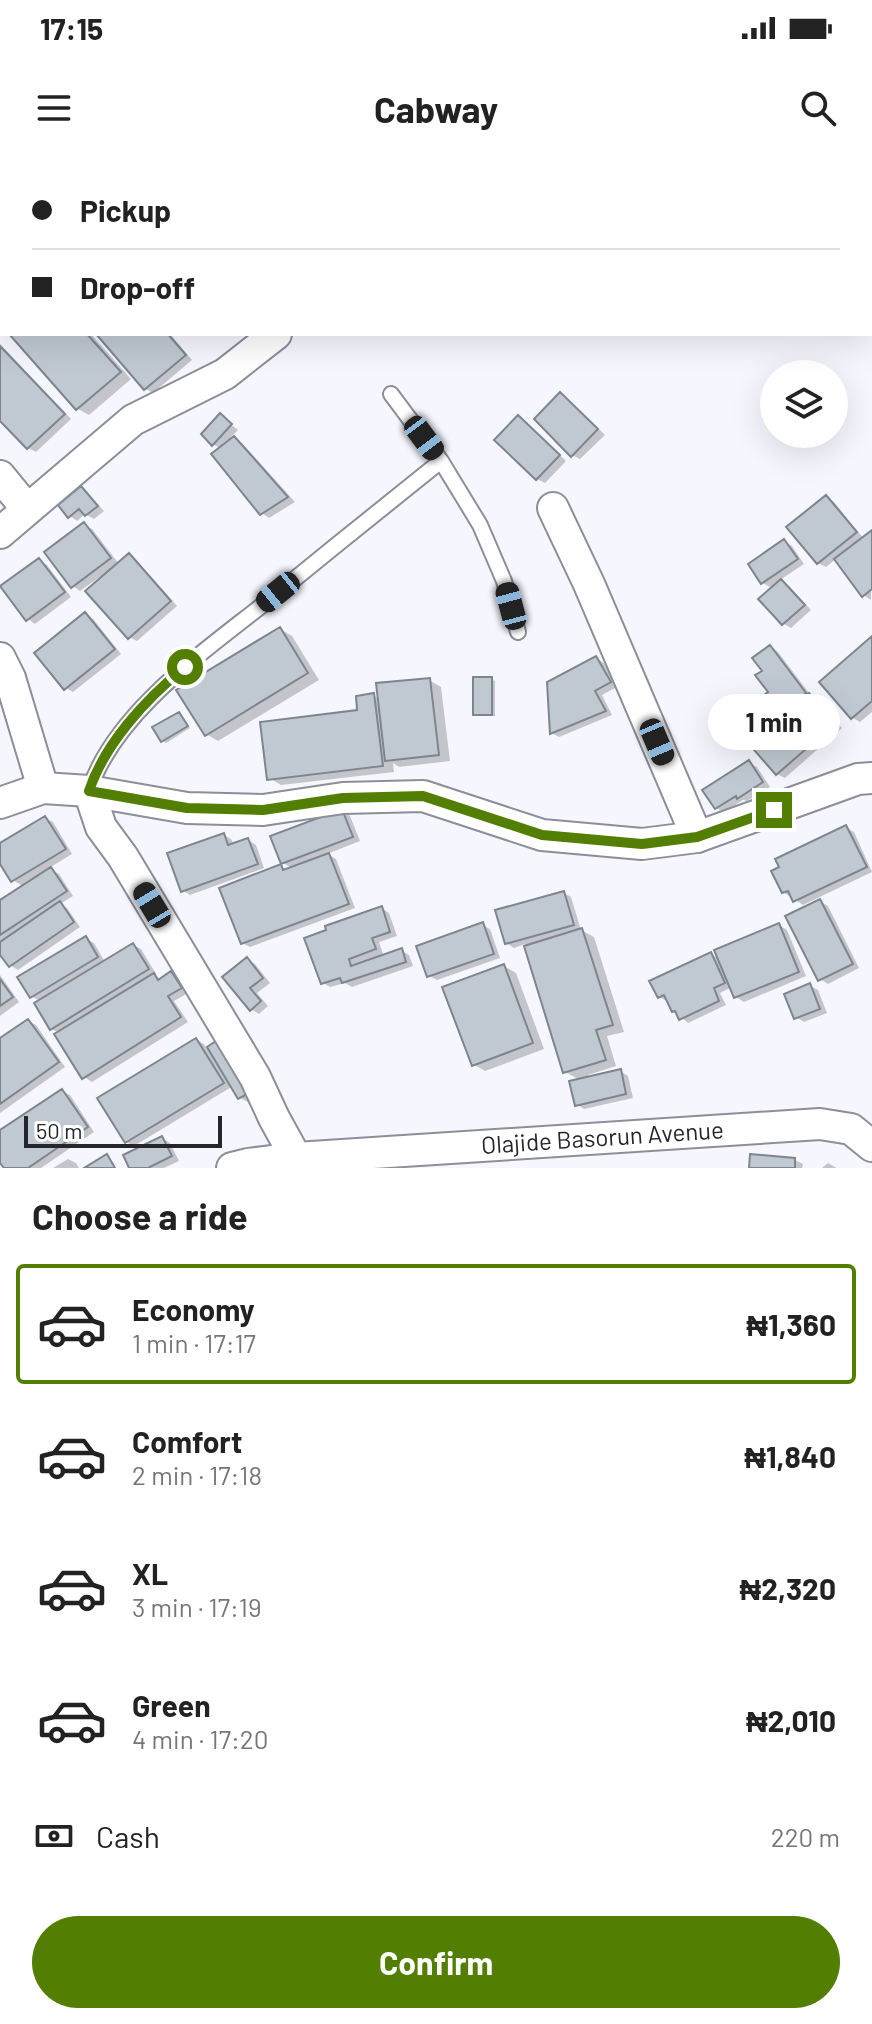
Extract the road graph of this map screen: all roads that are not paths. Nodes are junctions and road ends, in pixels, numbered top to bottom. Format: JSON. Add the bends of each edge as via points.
{"nodes":[{"id":1,"x":273,"y":336,"type":"edge"},
{"id":2,"x":391,"y":394,"type":"dead end"},
{"id":3,"x":441,"y":461,"type":"junction"},
{"id":4,"x":0,"y":476,"type":"edge"},
{"id":5,"x":553,"y":508,"type":"dead end"},
{"id":6,"x":27,"y":509,"type":"junction"},
{"id":7,"x":0,"y":533,"type":"edge"},
{"id":8,"x":518,"y":632,"type":"dead end"},
{"id":9,"x":0,"y":658,"type":"edge"},
{"id":10,"x":872,"y":778,"type":"edge"},
{"id":11,"x":43,"y":788,"type":"junction"},
{"id":12,"x":89,"y":791,"type":"junction"},
{"id":13,"x":0,"y":803,"type":"edge"},
{"id":14,"x":697,"y":837,"type":"junction"},
{"id":15,"x":871,"y":1143,"type":"edge"},
{"id":16,"x":301,"y":1163,"type":"edge"},
{"id":17,"x":232,"y":1168,"type":"edge"}],
"edges":[{"from":1,"to":6,"type":"street","via":[[225,374],[133,420]]},
{"from":2,"to":3,"type":"lane"},
{"from":3,"to":8,"type":"lane","via":[[480,525]]},
{"from":3,"to":12,"type":"lane","via":[[162,686],[109,749]]},
{"from":4,"to":6,"type":"street"},
{"from":5,"to":14,"type":"street"},
{"from":6,"to":7,"type":"street"},
{"from":9,"to":11,"type":"street"},
{"from":10,"to":14,"type":"street"},
{"from":11,"to":12,"type":"street"},
{"from":11,"to":13,"type":"street"},
{"from":12,"to":14,"type":"street","via":[[187,808],[263,810],[343,798],[423,796],[542,835],[642,844]]},
{"from":12,"to":16,"type":"street","via":[[101,827],[255,1077]]},
{"from":15,"to":16,"type":"street","name":"Olajide Basorun Avenue","via":[[851,1129],[820,1124]]},
{"from":16,"to":17,"type":"street","name":"Olajide Basorun Avenue"}]}
